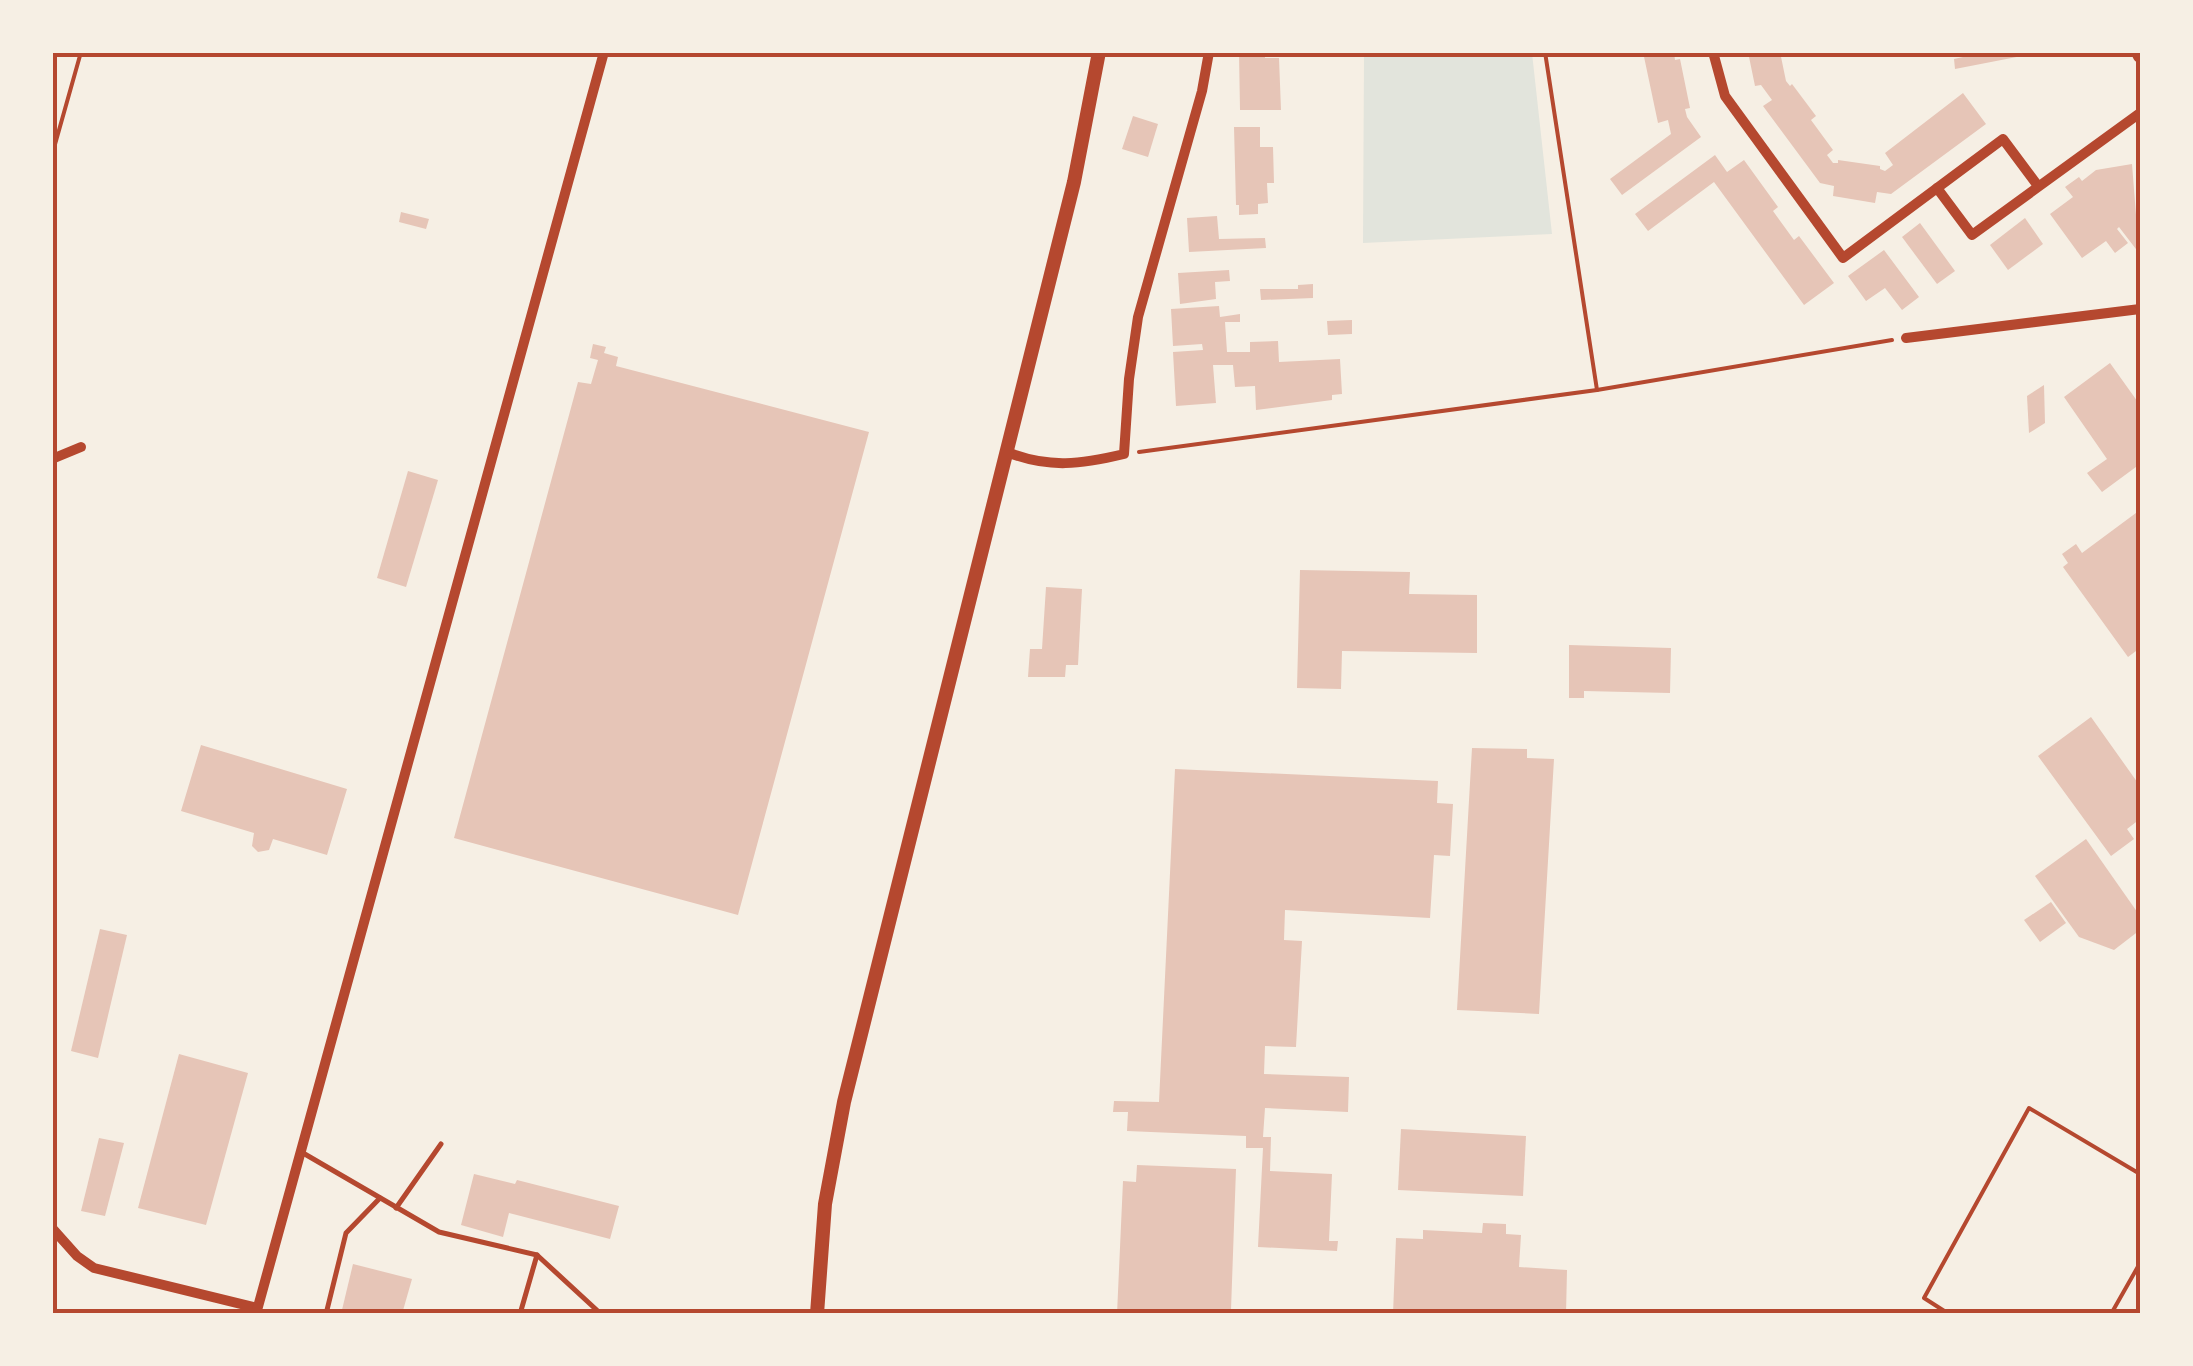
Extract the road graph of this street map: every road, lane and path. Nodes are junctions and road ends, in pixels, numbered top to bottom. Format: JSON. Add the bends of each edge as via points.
{"nodes":[{"id":1,"x":81,"y":52,"type":"edge"},
{"id":2,"x":604,"y":52,"type":"edge"},
{"id":3,"x":1099,"y":52,"type":"edge"},
{"id":4,"x":1209,"y":52,"type":"edge"},
{"id":5,"x":1545,"y":52,"type":"edge"},
{"id":6,"x":1713,"y":52,"type":"edge"},
{"id":7,"x":2140,"y":113,"type":"edge"},
{"id":8,"x":52,"y":155,"type":"edge"},
{"id":9,"x":2038,"y":186,"type":"junction"},
{"id":10,"x":1937,"y":188,"type":"junction"},
{"id":11,"x":2140,"y":309,"type":"edge"},
{"id":12,"x":1906,"y":338,"type":"joint"},
{"id":13,"x":1597,"y":390,"type":"junction"},
{"id":14,"x":81,"y":447,"type":"dead end"},
{"id":15,"x":1007,"y":452,"type":"junction"},
{"id":16,"x":1124,"y":454,"type":"junction"},
{"id":17,"x":52,"y":459,"type":"edge"},
{"id":18,"x":441,"y":1144,"type":"dead end"},
{"id":19,"x":300,"y":1152,"type":"junction"},
{"id":20,"x":2140,"y":1174,"type":"edge"},
{"id":21,"x":380,"y":1198,"type":"junction"},
{"id":22,"x":396,"y":1208,"type":"junction"},
{"id":23,"x":52,"y":1228,"type":"edge"},
{"id":24,"x":537,"y":1255,"type":"junction"},
{"id":25,"x":2140,"y":1263,"type":"edge"},
{"id":26,"x":256,"y":1311,"type":"edge"},
{"id":27,"x":326,"y":1314,"type":"edge"},
{"id":28,"x":520,"y":1314,"type":"edge"},
{"id":29,"x":601,"y":1314,"type":"edge"},
{"id":30,"x":817,"y":1314,"type":"edge"},
{"id":31,"x":1949,"y":1314,"type":"edge"},
{"id":32,"x":2111,"y":1314,"type":"edge"}],
"edges":[{"from":1,"to":8,"type":"path"},
{"from":2,"to":19,"type":"street"},
{"from":3,"to":15,"type":"street"},
{"from":4,"to":16,"type":"street","via":[[1135,335]]},
{"from":5,"to":13,"type":"path"},
{"from":6,"to":10,"type":"street","via":[[1725,96],[1843,258]]},
{"from":7,"to":9,"type":"street"},
{"from":9,"to":10,"type":"street","via":[[1972,235]]},
{"from":9,"to":10,"type":"street","via":[[2003,139]]},
{"from":11,"to":12,"type":"street"},
{"from":12,"to":13,"type":"path"},
{"from":13,"to":16,"type":"path"},
{"from":14,"to":17,"type":"street"},
{"from":15,"to":16,"type":"street","via":[[1058,466]]},
{"from":15,"to":30,"type":"street","via":[[844,1102]]},
{"from":18,"to":22,"type":"lane"},
{"from":19,"to":21,"type":"lane"},
{"from":19,"to":26,"type":"street"},
{"from":20,"to":31,"type":"path","via":[[2030,1108],[1924,1298]]},
{"from":21,"to":22,"type":"lane"},
{"from":21,"to":27,"type":"lane","via":[[346,1233]]},
{"from":22,"to":24,"type":"lane","via":[[438,1232]]},
{"from":23,"to":26,"type":"street","via":[[94,1268]]},
{"from":24,"to":28,"type":"lane"},
{"from":24,"to":29,"type":"lane"},
{"from":25,"to":32,"type":"path"}]}
